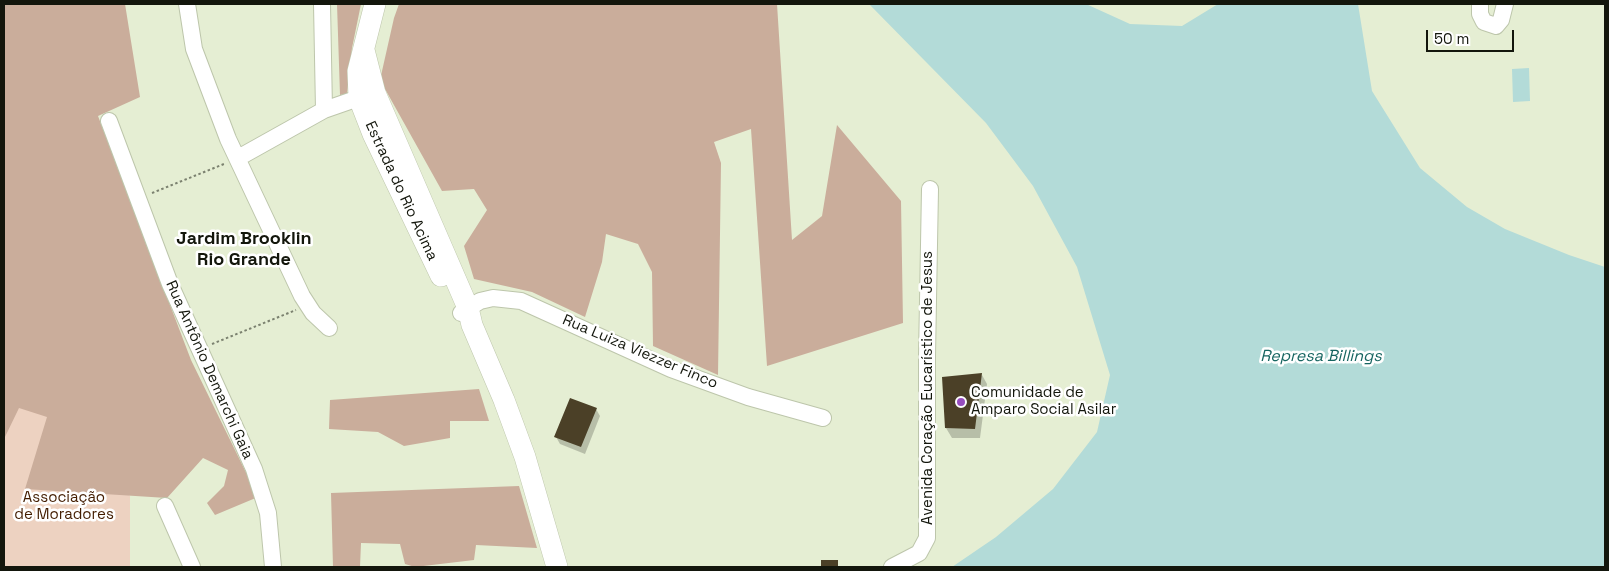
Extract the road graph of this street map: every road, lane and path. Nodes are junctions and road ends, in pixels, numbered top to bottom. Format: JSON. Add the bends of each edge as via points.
{"nodes":[{"id":1,"x":187,"y":4,"type":"edge"},
{"id":2,"x":322,"y":4,"type":"edge"},
{"id":3,"x":375,"y":4,"type":"edge"},
{"id":4,"x":1480,"y":4,"type":"edge"},
{"id":5,"x":1505,"y":4,"type":"edge"},
{"id":6,"x":367,"y":95,"type":"junction"},
{"id":7,"x":324,"y":110,"type":"junction"},
{"id":8,"x":109,"y":121,"type":"dead end"},
{"id":9,"x":238,"y":158,"type":"junction"},
{"id":10,"x":930,"y":189,"type":"dead end"},
{"id":11,"x":137,"y":200,"type":"junction"},
{"id":12,"x":307,"y":305,"type":"junction"},
{"id":13,"x":467,"y":315,"type":"junction"},
{"id":14,"x":329,"y":328,"type":"dead end"},
{"id":15,"x":210,"y":346,"type":"dead end"},
{"id":16,"x":822,"y":418,"type":"dead end"},
{"id":17,"x":165,"y":506,"type":"dead end"},
{"id":18,"x":192,"y":567,"type":"edge"},
{"id":19,"x":273,"y":567,"type":"edge"},
{"id":20,"x":557,"y":567,"type":"edge"},
{"id":21,"x":892,"y":567,"type":"edge"}],
"edges":[{"from":1,"to":9,"type":"street","via":[[194,50]]},
{"from":2,"to":7,"type":"street"},
{"from":3,"to":6,"type":"main road","name":"Estrada do Rio Acima","via":[[364,50]]},
{"from":4,"to":5,"type":"street","via":[[1484,22],[1496,26],[1502,20]]},
{"from":6,"to":7,"type":"street"},
{"from":6,"to":13,"type":"main road","name":"Estrada do Rio Acima"},
{"from":7,"to":9,"type":"street"},
{"from":8,"to":11,"type":"street","name":"Rua Antônio Demarchi Gaia"},
{"from":9,"to":11,"type":"path"},
{"from":9,"to":12,"type":"street"},
{"from":10,"to":21,"type":"street","name":"Avenida Coração Eucarístico de Jesus","via":[[927,538],[919,553]]},
{"from":11,"to":19,"type":"street","name":"Rua Antônio Demarchi Gaia","via":[[170,284],[254,469],[268,513]]},
{"from":12,"to":14,"type":"street"},
{"from":12,"to":15,"type":"path"},
{"from":13,"to":16,"type":"street","name":"Rua Luiza Viezzer Finco","via":[[480,301],[493,298],[521,301],[671,369],[748,397]]},
{"from":13,"to":20,"type":"main road","name":"Estrada do Rio Acima","via":[[525,457]]},
{"from":17,"to":18,"type":"street"}]}
